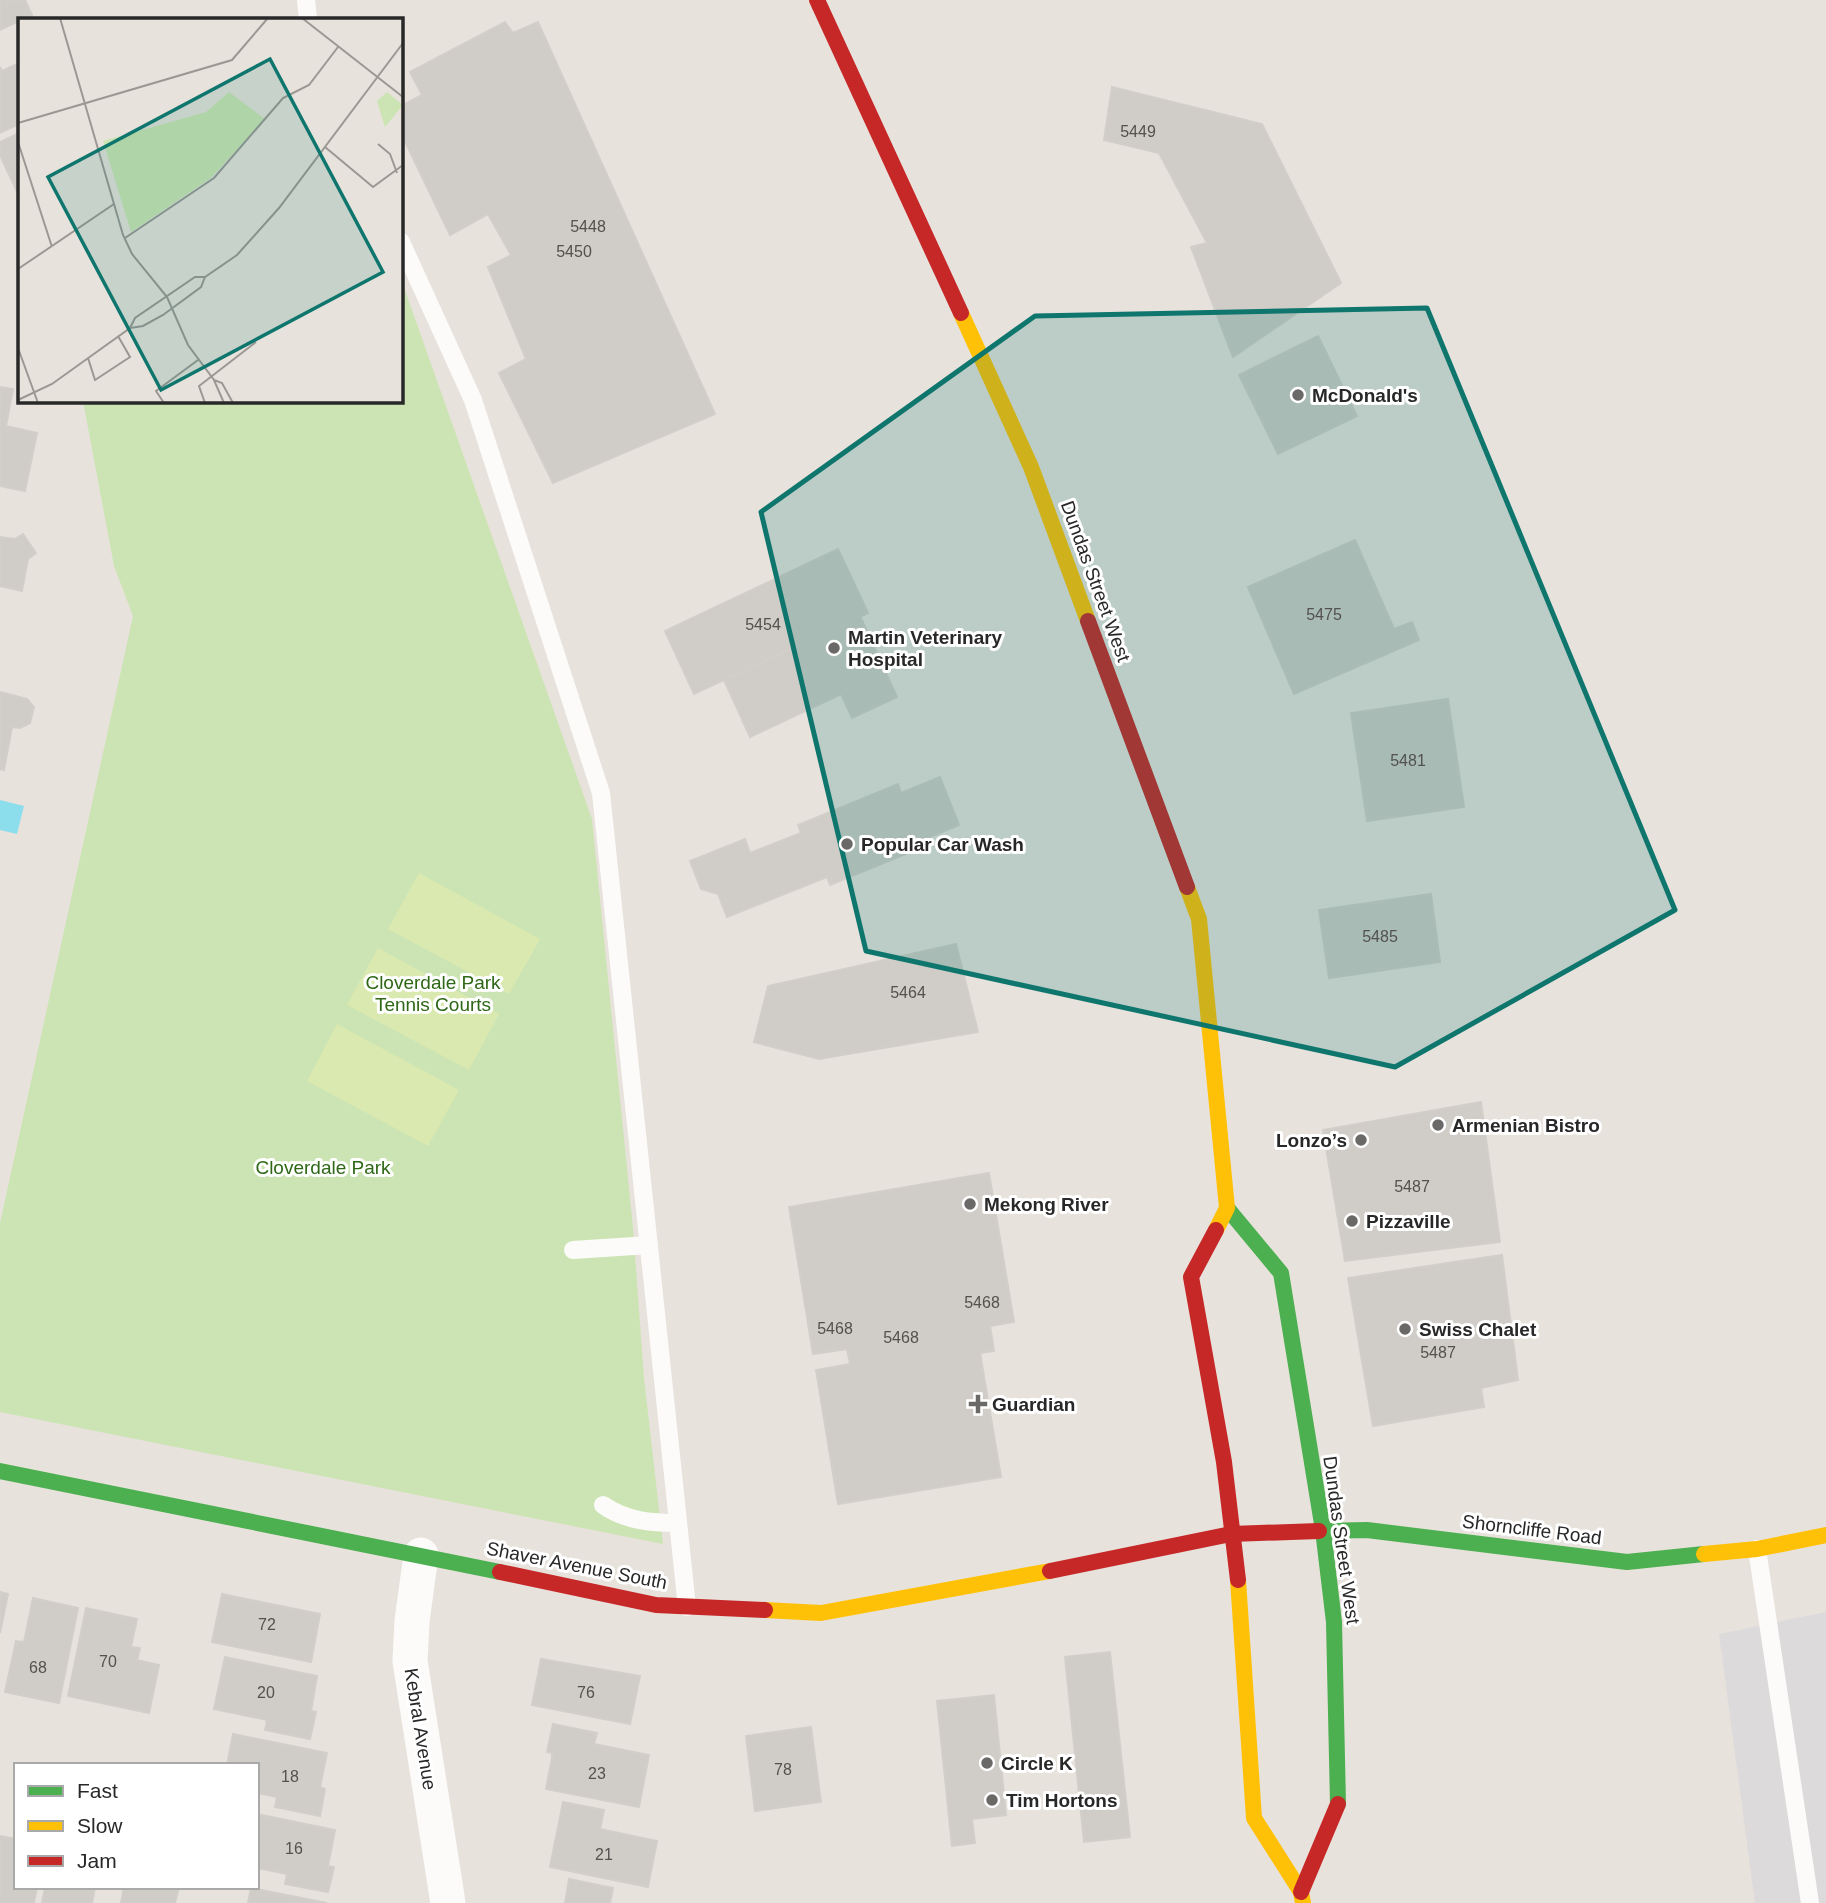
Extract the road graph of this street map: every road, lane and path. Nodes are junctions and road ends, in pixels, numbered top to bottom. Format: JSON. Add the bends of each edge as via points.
{"nodes":[{"id":1,"x":306,"y":0,"type":"edge"},
{"id":2,"x":817,"y":0,"type":"edge"},
{"id":3,"x":307,"y":18,"type":"edge"},
{"id":4,"x":402,"y":244,"type":"edge"},
{"id":5,"x":1227,"y":1208,"type":"junction"},
{"id":6,"x":649,"y":1245,"type":"junction"},
{"id":7,"x":573,"y":1250,"type":"dead end"},
{"id":8,"x":0,"y":1472,"type":"edge"},
{"id":9,"x":603,"y":1505,"type":"dead end"},
{"id":10,"x":678,"y":1523,"type":"junction"},
{"id":11,"x":1323,"y":1530,"type":"junction"},
{"id":12,"x":1231,"y":1534,"type":"junction"},
{"id":13,"x":1826,"y":1535,"type":"edge"},
{"id":14,"x":1757,"y":1549,"type":"junction"},
{"id":15,"x":421,"y":1555,"type":"junction"},
{"id":16,"x":687,"y":1607,"type":"junction"},
{"id":17,"x":1302,"y":1898,"type":"edge"},
{"id":18,"x":448,"y":1903,"type":"edge"},
{"id":19,"x":1810,"y":1903,"type":"edge"}],
"edges":[{"from":1,"to":3,"type":"lane"},
{"from":2,"to":5,"type":"main road","name":"Dundas Street West","via":[[1031,467],[1199,919]]},
{"from":4,"to":6,"type":"lane","via":[[473,400],[601,793]]},
{"from":5,"to":11,"type":"main road","name":"Dundas Street West","via":[[1281,1273]]},
{"from":5,"to":12,"type":"main road","name":"Dundas Street West","via":[[1191,1277],[1224,1462]]},
{"from":6,"to":7,"type":"lane"},
{"from":6,"to":10,"type":"lane"},
{"from":8,"to":15,"type":"main road","name":"Shaver Avenue South"},
{"from":9,"to":10,"type":"lane","via":[[619,1516]]},
{"from":10,"to":16,"type":"lane"},
{"from":11,"to":12,"type":"main road","name":"Shorncliffe Road"},
{"from":11,"to":14,"type":"main road","name":"Shorncliffe Road","via":[[1367,1530],[1627,1562]]},
{"from":11,"to":17,"type":"main road","name":"Dundas Street West","via":[[1334,1622],[1340,1799]]},
{"from":12,"to":16,"type":"main road","name":"Shaver Avenue South","via":[[821,1613]]},
{"from":12,"to":17,"type":"main road","name":"Dundas Street West","via":[[1242,1618],[1254,1818]]},
{"from":13,"to":14,"type":"main road","name":"Shorncliffe Road"},
{"from":14,"to":19,"type":"lane"},
{"from":15,"to":16,"type":"main road","name":"Shaver Avenue South","via":[[656,1605]]},
{"from":15,"to":18,"type":"street","name":"Kebral Avenue","via":[[410,1661]]}]}
